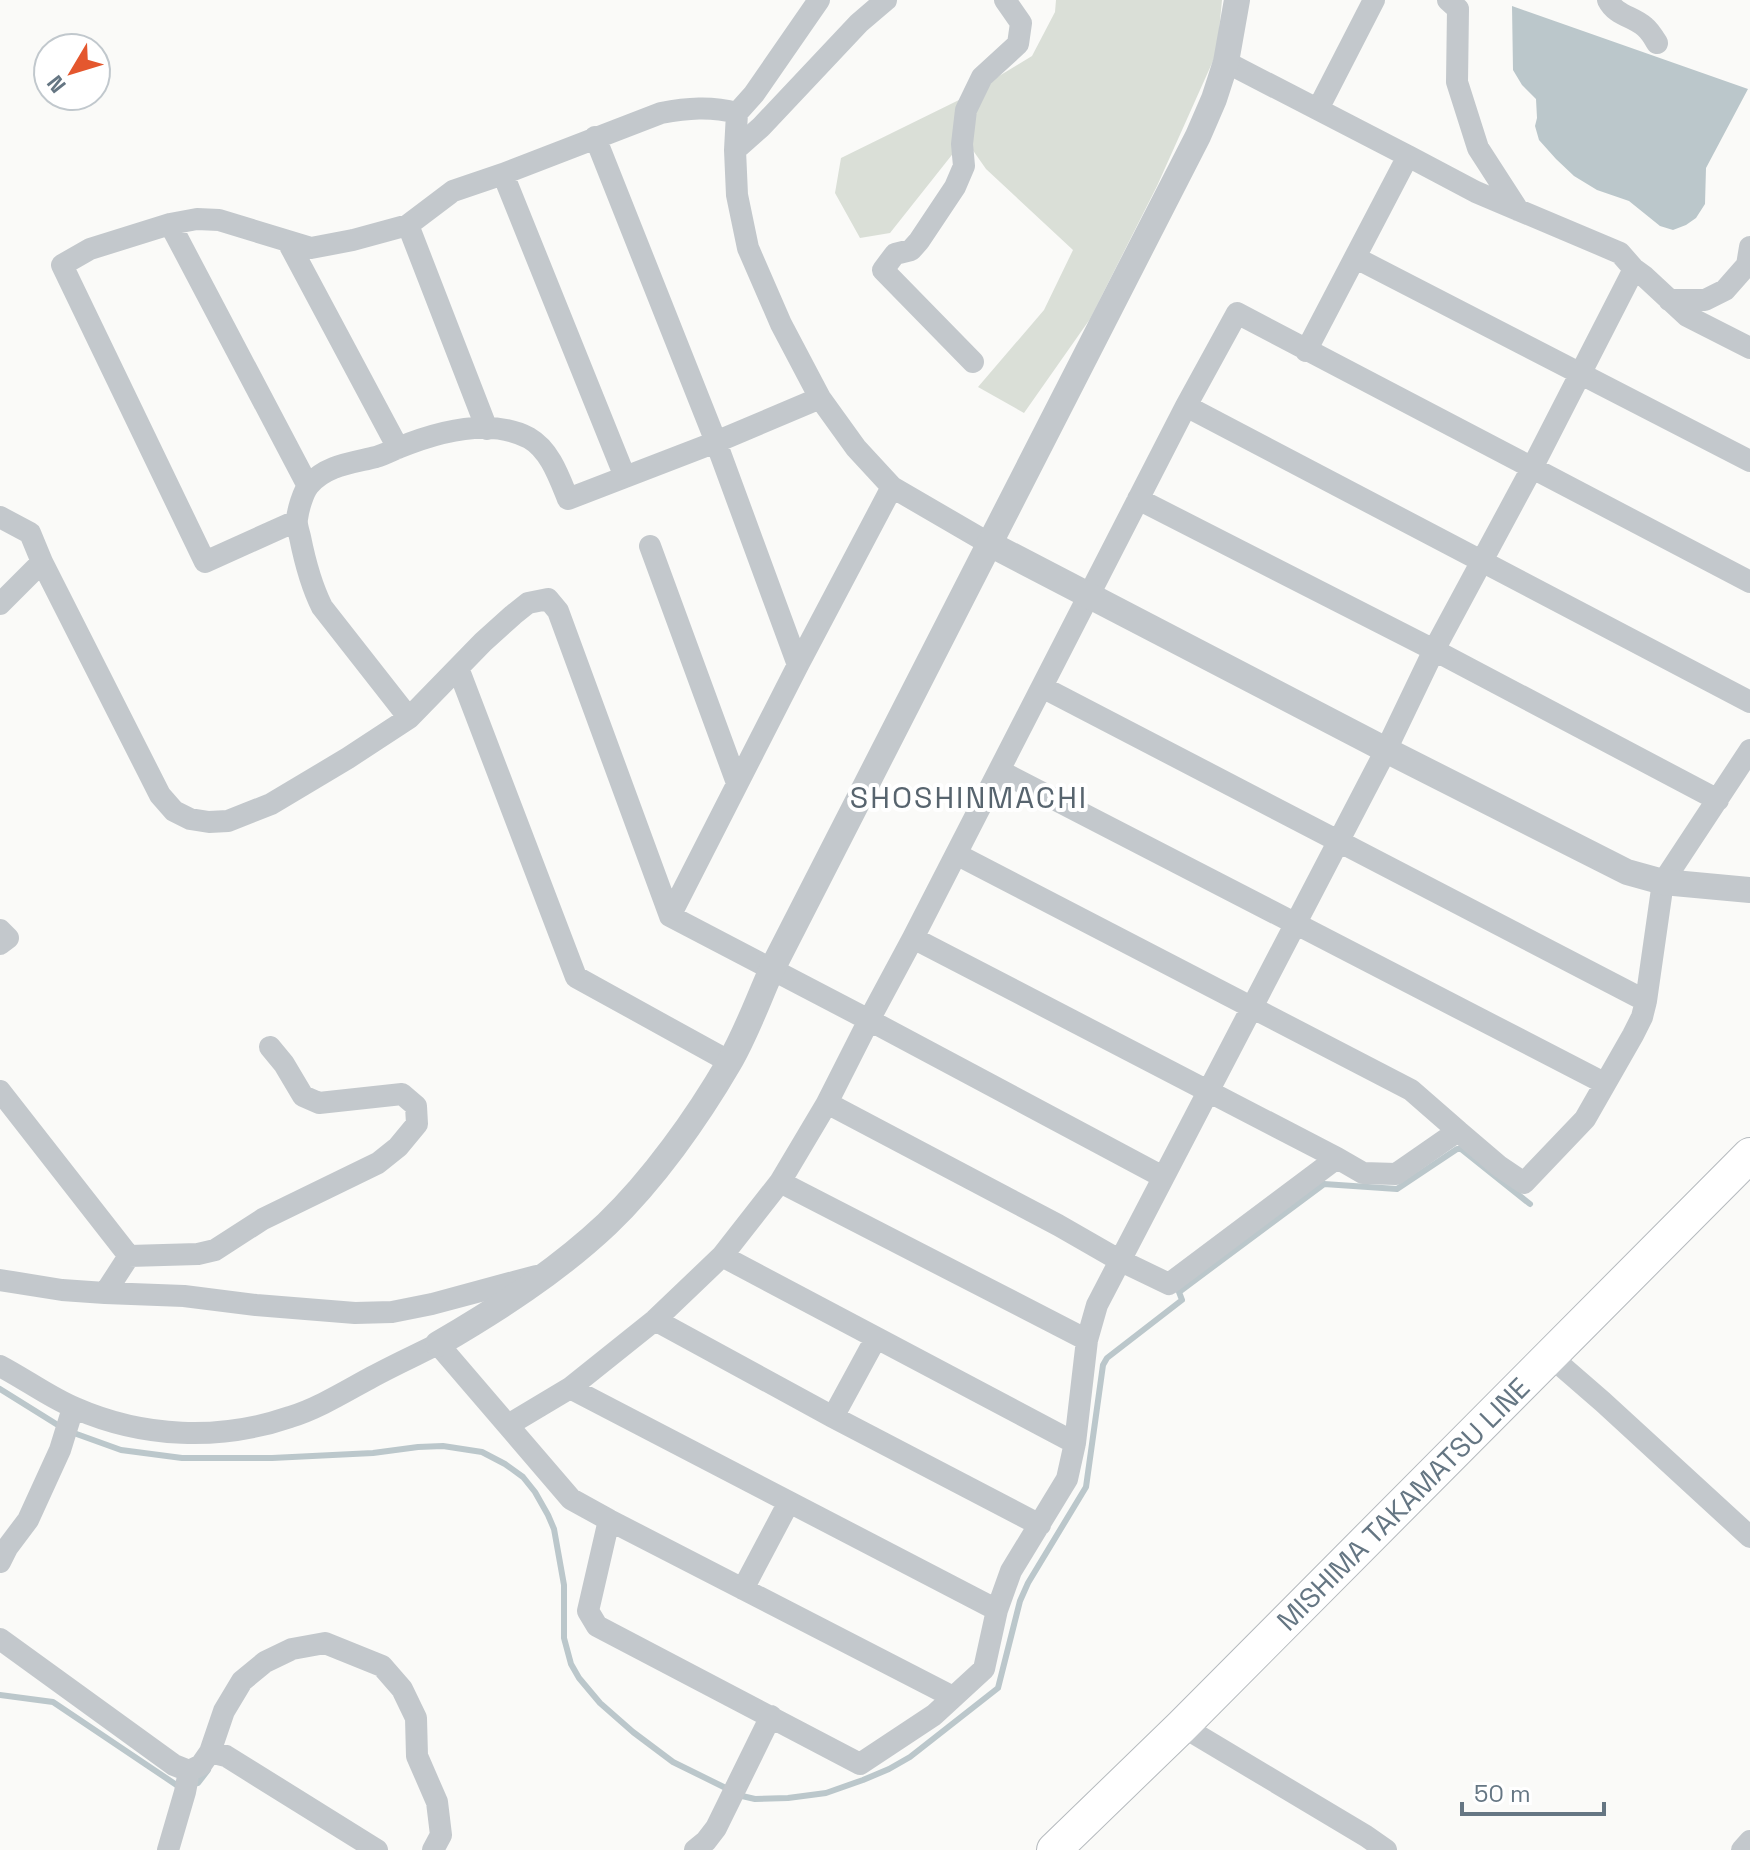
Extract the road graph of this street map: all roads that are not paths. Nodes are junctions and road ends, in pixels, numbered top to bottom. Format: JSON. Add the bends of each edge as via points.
{"nodes":[{"id":1,"x":819,"y":0,"type":"edge"},
{"id":2,"x":886,"y":0,"type":"edge"},
{"id":3,"x":1005,"y":0,"type":"edge"},
{"id":4,"x":1237,"y":0,"type":"edge"},
{"id":5,"x":1374,"y":0,"type":"edge"},
{"id":6,"x":1448,"y":0,"type":"edge"},
{"id":7,"x":1608,"y":0,"type":"edge"},
{"id":8,"x":1657,"y":43,"type":"dead end"},
{"id":9,"x":1226,"y":62,"type":"junction"},
{"id":10,"x":1318,"y":109,"type":"junction"},
{"id":11,"x":737,"y":113,"type":"junction"},
{"id":12,"x":595,"y":137,"type":"junction"},
{"id":13,"x":735,"y":150,"type":"junction"},
{"id":14,"x":1408,"y":156,"type":"junction"},
{"id":15,"x":503,"y":174,"type":"junction"},
{"id":16,"x":1518,"y":210,"type":"junction"},
{"id":17,"x":170,"y":224,"type":"junction"},
{"id":18,"x":408,"y":225,"type":"junction"},
{"id":19,"x":288,"y":242,"type":"junction"},
{"id":20,"x":1750,"y":247,"type":"edge"},
{"id":21,"x":1356,"y":258,"type":"junction"},
{"id":22,"x":1634,"y":269,"type":"junction"},
{"id":23,"x":1669,"y":300,"type":"junction"},
{"id":24,"x":1750,"y":348,"type":"edge"},
{"id":25,"x":1306,"y":351,"type":"junction"},
{"id":26,"x":973,"y":362,"type":"dead end"},
{"id":27,"x":1581,"y":374,"type":"junction"},
{"id":28,"x":820,"y":398,"type":"junction"},
{"id":29,"x":1186,"y":406,"type":"junction"},
{"id":30,"x":487,"y":429,"type":"junction"},
{"id":31,"x":716,"y":442,"type":"junction"},
{"id":32,"x":398,"y":448,"type":"junction"},
{"id":33,"x":1750,"y":461,"type":"edge"},
{"id":34,"x":1532,"y":468,"type":"junction"},
{"id":35,"x":625,"y":477,"type":"junction"},
{"id":36,"x":308,"y":486,"type":"junction"},
{"id":37,"x":892,"y":487,"type":"junction"},
{"id":38,"x":1138,"y":499,"type":"junction"},
{"id":39,"x":0,"y":517,"type":"edge"},
{"id":40,"x":296,"y":521,"type":"junction"},
{"id":41,"x":990,"y":544,"type":"junction"},
{"id":42,"x":650,"y":546,"type":"dead end"},
{"id":43,"x":1481,"y":561,"type":"junction"},
{"id":44,"x":42,"y":562,"type":"junction"},
{"id":45,"x":1750,"y":582,"type":"edge"},
{"id":46,"x":1090,"y":596,"type":"junction"},
{"id":47,"x":0,"y":604,"type":"edge"},
{"id":48,"x":1434,"y":650,"type":"junction"},
{"id":49,"x":798,"y":665,"type":"junction"},
{"id":50,"x":458,"y":668,"type":"junction"},
{"id":51,"x":1042,"y":687,"type":"junction"},
{"id":52,"x":1750,"y":702,"type":"edge"},
{"id":53,"x":409,"y":718,"type":"junction"},
{"id":54,"x":1386,"y":750,"type":"junction"},
{"id":55,"x":1750,"y":750,"type":"edge"},
{"id":56,"x":1000,"y":771,"type":"junction"},
{"id":57,"x":737,"y":783,"type":"junction"},
{"id":58,"x":1718,"y":800,"type":"junction"},
{"id":59,"x":1338,"y":841,"type":"junction"},
{"id":60,"x":956,"y":854,"type":"junction"},
{"id":61,"x":1663,"y":882,"type":"junction"},
{"id":62,"x":1750,"y":890,"type":"edge"},
{"id":63,"x":670,"y":916,"type":"junction"},
{"id":64,"x":1295,"y":923,"type":"junction"},
{"id":65,"x":0,"y":930,"type":"edge"},
{"id":66,"x":913,"y":938,"type":"junction"},
{"id":67,"x":0,"y":944,"type":"edge"},
{"id":68,"x":772,"y":969,"type":"junction"},
{"id":69,"x":1646,"y":1001,"type":"junction"},
{"id":70,"x":1252,"y":1006,"type":"junction"},
{"id":71,"x":869,"y":1020,"type":"junction"},
{"id":72,"x":270,"y":1047,"type":"dead end"},
{"id":73,"x":730,"y":1062,"type":"junction"},
{"id":74,"x":1604,"y":1083,"type":"junction"},
{"id":75,"x":0,"y":1091,"type":"edge"},
{"id":76,"x":1207,"y":1092,"type":"junction"},
{"id":77,"x":827,"y":1103,"type":"junction"},
{"id":78,"x":1458,"y":1131,"type":"junction"},
{"id":79,"x":1750,"y":1155,"type":"edge"},
{"id":80,"x":1337,"y":1158,"type":"junction"},
{"id":81,"x":1163,"y":1177,"type":"junction"},
{"id":82,"x":780,"y":1182,"type":"junction"},
{"id":83,"x":129,"y":1256,"type":"junction"},
{"id":84,"x":722,"y":1256,"type":"junction"},
{"id":85,"x":1119,"y":1260,"type":"junction"},
{"id":86,"x":549,"y":1273,"type":"junction"},
{"id":87,"x":1,"y":1278,"type":"edge"},
{"id":88,"x":105,"y":1293,"type":"junction"},
{"id":89,"x":655,"y":1320,"type":"junction"},
{"id":90,"x":876,"y":1338,"type":"junction"},
{"id":91,"x":1087,"y":1340,"type":"junction"},
{"id":92,"x":438,"y":1344,"type":"junction"},
{"id":93,"x":1550,"y":1356,"type":"junction"},
{"id":94,"x":0,"y":1366,"type":"edge"},
{"id":95,"x":570,"y":1388,"type":"junction"},
{"id":96,"x":833,"y":1417,"type":"junction"},
{"id":97,"x":69,"y":1423,"type":"junction"},
{"id":98,"x":508,"y":1425,"type":"junction"},
{"id":99,"x":1075,"y":1443,"type":"junction"},
{"id":100,"x":789,"y":1502,"type":"junction"},
{"id":101,"x":609,"y":1520,"type":"junction"},
{"id":102,"x":1040,"y":1525,"type":"junction"},
{"id":103,"x":1750,"y":1537,"type":"edge"},
{"id":104,"x":0,"y":1562,"type":"edge"},
{"id":105,"x":743,"y":1589,"type":"junction"},
{"id":106,"x":997,"y":1610,"type":"junction"},
{"id":107,"x":0,"y":1639,"type":"edge"},
{"id":108,"x":953,"y":1697,"type":"junction"},
{"id":109,"x":771,"y":1716,"type":"junction"},
{"id":110,"x":1182,"y":1726,"type":"junction"},
{"id":111,"x":210,"y":1752,"type":"junction"},
{"id":112,"x":187,"y":1781,"type":"junction"},
{"id":113,"x":1750,"y":1841,"type":"edge"},
{"id":114,"x":168,"y":1850,"type":"edge"},
{"id":115,"x":377,"y":1850,"type":"edge"},
{"id":116,"x":433,"y":1850,"type":"edge"},
{"id":117,"x":695,"y":1850,"type":"edge"},
{"id":118,"x":1054,"y":1850,"type":"edge"},
{"id":119,"x":1386,"y":1850,"type":"edge"},
{"id":120,"x":1742,"y":1850,"type":"edge"}],
"edges":[{"from":1,"to":11,"type":"street"},
{"from":2,"to":13,"type":"street"},
{"from":3,"to":26,"type":"street","via":[[1021,23],[1018,44],[982,77],[966,110],[964,166],[955,187],[919,241],[911,250],[895,254],[883,270]]},
{"from":4,"to":9,"type":"street"},
{"from":5,"to":10,"type":"street"},
{"from":6,"to":16,"type":"street","via":[[1458,9],[1457,82],[1478,148]]},
{"from":7,"to":8,"type":"street","via":[[1619,13],[1647,28]]},
{"from":9,"to":10,"type":"street"},
{"from":9,"to":41,"type":"street","via":[[1198,136]]},
{"from":10,"to":14,"type":"street"},
{"from":11,"to":12,"type":"street","via":[[719,108],[675,110]]},
{"from":11,"to":13,"type":"street"},
{"from":12,"to":15,"type":"street"},
{"from":12,"to":31,"type":"street"},
{"from":13,"to":28,"type":"street","via":[[748,248]]},
{"from":14,"to":16,"type":"street"},
{"from":14,"to":21,"type":"street"},
{"from":15,"to":18,"type":"street","via":[[453,191]]},
{"from":15,"to":35,"type":"street"},
{"from":16,"to":22,"type":"street","via":[[1620,253]]},
{"from":17,"to":19,"type":"street","via":[[219,220]]},
{"from":17,"to":36,"type":"street"},
{"from":17,"to":40,"type":"street","via":[[90,249],[62,265],[205,562]]},
{"from":18,"to":19,"type":"street","via":[[311,248]]},
{"from":18,"to":30,"type":"street"},
{"from":19,"to":32,"type":"street"},
{"from":20,"to":23,"type":"street","via":[[1747,265],[1725,290],[1705,300]]},
{"from":21,"to":25,"type":"street"},
{"from":21,"to":27,"type":"street"},
{"from":22,"to":23,"type":"street"},
{"from":22,"to":27,"type":"street"},
{"from":23,"to":24,"type":"street","via":[[1687,316]]},
{"from":25,"to":29,"type":"street","via":[[1237,313]]},
{"from":25,"to":34,"type":"street"},
{"from":27,"to":33,"type":"street"},
{"from":27,"to":34,"type":"street"},
{"from":28,"to":31,"type":"street"},
{"from":28,"to":37,"type":"street"},
{"from":29,"to":38,"type":"street"},
{"from":29,"to":43,"type":"street"},
{"from":30,"to":32,"type":"street","via":[[458,430]]},
{"from":30,"to":35,"type":"street","via":[[508,429],[532,440],[547,454],[568,499]]},
{"from":31,"to":35,"type":"street"},
{"from":31,"to":49,"type":"street"},
{"from":32,"to":36,"type":"street","via":[[338,465]]},
{"from":34,"to":43,"type":"street"},
{"from":34,"to":45,"type":"street"},
{"from":36,"to":40,"type":"street"},
{"from":37,"to":41,"type":"street"},
{"from":37,"to":49,"type":"street"},
{"from":38,"to":46,"type":"street"},
{"from":38,"to":48,"type":"street"},
{"from":39,"to":44,"type":"street","via":[[30,533]]},
{"from":40,"to":53,"type":"street","via":[[322,607]]},
{"from":41,"to":46,"type":"street"},
{"from":41,"to":68,"type":"street"},
{"from":42,"to":57,"type":"street"},
{"from":43,"to":48,"type":"street"},
{"from":43,"to":52,"type":"street"},
{"from":44,"to":47,"type":"street"},
{"from":44,"to":53,"type":"street","via":[[160,795],[190,819],[228,821],[271,804]]},
{"from":46,"to":51,"type":"street"},
{"from":46,"to":54,"type":"street"},
{"from":48,"to":54,"type":"street"},
{"from":48,"to":58,"type":"street"},
{"from":49,"to":57,"type":"street"},
{"from":50,"to":53,"type":"street"},
{"from":50,"to":63,"type":"street","via":[[528,603],[548,599],[558,611]]},
{"from":50,"to":73,"type":"street","via":[[576,977]]},
{"from":51,"to":56,"type":"street"},
{"from":51,"to":59,"type":"street"},
{"from":54,"to":59,"type":"street"},
{"from":54,"to":61,"type":"street","via":[[1627,872]]},
{"from":55,"to":58,"type":"street"},
{"from":56,"to":60,"type":"street"},
{"from":56,"to":64,"type":"street"},
{"from":57,"to":63,"type":"street"},
{"from":58,"to":61,"type":"street"},
{"from":59,"to":64,"type":"street"},
{"from":59,"to":69,"type":"street"},
{"from":60,"to":66,"type":"street"},
{"from":60,"to":70,"type":"street"},
{"from":61,"to":62,"type":"street"},
{"from":61,"to":69,"type":"street"},
{"from":63,"to":68,"type":"street"},
{"from":64,"to":70,"type":"street"},
{"from":64,"to":74,"type":"street"},
{"from":65,"to":67,"type":"street","via":[[8,938]]},
{"from":66,"to":71,"type":"street"},
{"from":66,"to":76,"type":"street"},
{"from":68,"to":71,"type":"street"},
{"from":68,"to":73,"type":"street"},
{"from":69,"to":74,"type":"street"},
{"from":70,"to":76,"type":"street"},
{"from":70,"to":78,"type":"street","via":[[1411,1090]]},
{"from":71,"to":77,"type":"street"},
{"from":71,"to":81,"type":"street"},
{"from":72,"to":83,"type":"street","via":[[303,1096],[319,1103],[402,1094],[416,1106],[417,1124],[378,1163],[263,1219],[215,1250]]},
{"from":73,"to":86,"type":"street","via":[[679,1139],[626,1203]]},
{"from":74,"to":78,"type":"street","via":[[1585,1119],[1524,1183]]},
{"from":75,"to":83,"type":"street"},
{"from":76,"to":80,"type":"street"},
{"from":76,"to":81,"type":"street"},
{"from":77,"to":82,"type":"street"},
{"from":77,"to":85,"type":"street"},
{"from":78,"to":80,"type":"street","via":[[1396,1174],[1363,1173]]},
{"from":79,"to":93,"type":"main road","name":"MISHIMA TAKAMATSU LINE"},
{"from":80,"to":85,"type":"street","via":[[1169,1284]]},
{"from":81,"to":85,"type":"street"},
{"from":82,"to":84,"type":"street"},
{"from":82,"to":91,"type":"street"},
{"from":83,"to":88,"type":"street"},
{"from":84,"to":89,"type":"street"},
{"from":84,"to":90,"type":"street"},
{"from":85,"to":91,"type":"street"},
{"from":86,"to":88,"type":"street","via":[[392,1312],[326,1312]]},
{"from":86,"to":92,"type":"street"},
{"from":87,"to":88,"type":"street"},
{"from":89,"to":95,"type":"street"},
{"from":89,"to":96,"type":"street"},
{"from":90,"to":96,"type":"street"},
{"from":90,"to":99,"type":"street"},
{"from":91,"to":99,"type":"street"},
{"from":92,"to":97,"type":"street","via":[[328,1401],[262,1426],[177,1433],[106,1420]]},
{"from":92,"to":98,"type":"street"},
{"from":93,"to":103,"type":"street"},
{"from":93,"to":110,"type":"main road","name":"MISHIMA TAKAMATSU LINE"},
{"from":94,"to":97,"type":"street"},
{"from":95,"to":98,"type":"street"},
{"from":95,"to":100,"type":"street"},
{"from":96,"to":102,"type":"street"},
{"from":97,"to":104,"type":"street","via":[[28,1520]]},
{"from":98,"to":101,"type":"street","via":[[571,1499]]},
{"from":99,"to":102,"type":"street","via":[[1067,1479]]},
{"from":100,"to":105,"type":"street"},
{"from":100,"to":106,"type":"street"},
{"from":101,"to":105,"type":"street"},
{"from":101,"to":109,"type":"street","via":[[588,1611],[597,1626]]},
{"from":102,"to":106,"type":"street","via":[[1011,1571]]},
{"from":105,"to":108,"type":"street"},
{"from":106,"to":108,"type":"street","via":[[984,1669]]},
{"from":107,"to":112,"type":"street","via":[[174,1765]]},
{"from":108,"to":109,"type":"street","via":[[860,1764]]},
{"from":109,"to":117,"type":"street","via":[[716,1828]]},
{"from":110,"to":118,"type":"main road","name":"MISHIMA TAKAMATSU LINE"},
{"from":110,"to":119,"type":"street"},
{"from":111,"to":112,"type":"street"},
{"from":111,"to":115,"type":"street","via":[[226,1756]]},
{"from":111,"to":116,"type":"street","via":[[224,1711],[242,1681],[265,1662],[292,1649],[325,1643],[382,1666],[402,1689],[416,1718],[417,1756],[437,1802],[441,1835]]},
{"from":112,"to":114,"type":"street"},
{"from":113,"to":120,"type":"street"}]}
